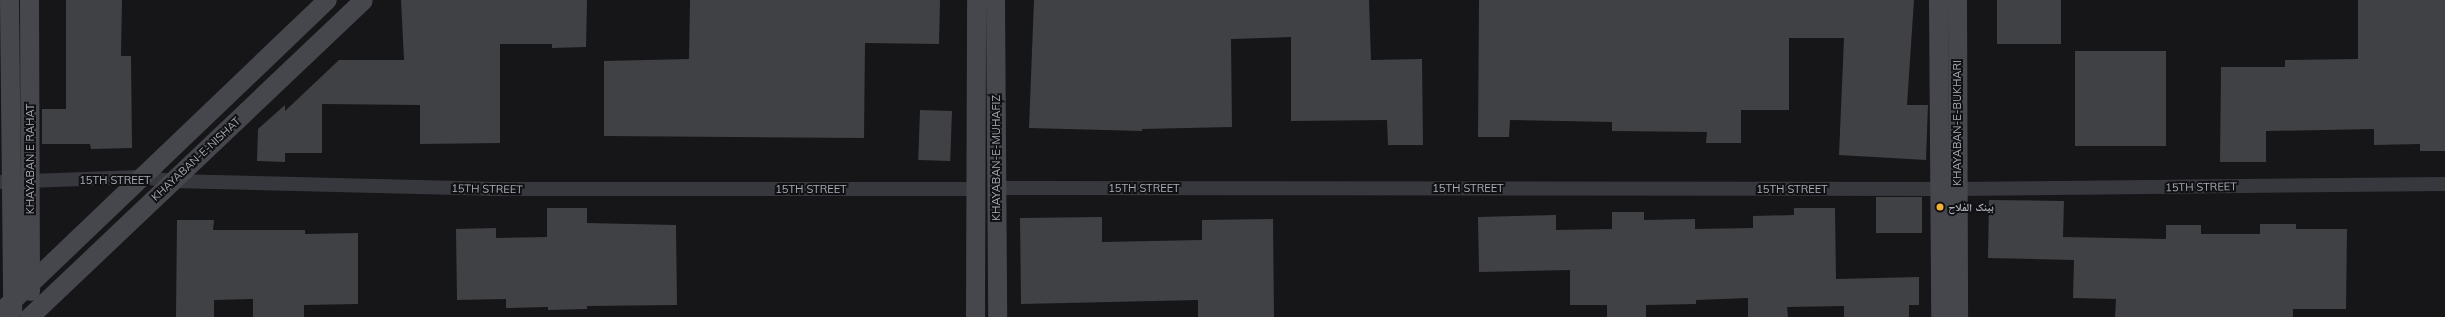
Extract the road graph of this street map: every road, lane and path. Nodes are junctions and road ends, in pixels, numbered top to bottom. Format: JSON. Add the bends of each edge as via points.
{"nodes":[{"id":1,"x":9,"y":0,"type":"edge"},
{"id":2,"x":29,"y":0,"type":"edge"},
{"id":3,"x":327,"y":0,"type":"edge"},
{"id":4,"x":363,"y":0,"type":"edge"},
{"id":5,"x":976,"y":0,"type":"edge"},
{"id":6,"x":995,"y":0,"type":"edge"},
{"id":7,"x":1938,"y":0,"type":"edge"},
{"id":8,"x":1957,"y":0,"type":"edge"},
{"id":9,"x":140,"y":178,"type":"junction"},
{"id":10,"x":172,"y":181,"type":"junction"},
{"id":11,"x":5,"y":182,"type":"edge"},
{"id":12,"x":30,"y":182,"type":"junction"},
{"id":13,"x":2445,"y":184,"type":"edge"},
{"id":14,"x":997,"y":188,"type":"junction"},
{"id":15,"x":974,"y":189,"type":"junction"},
{"id":16,"x":1947,"y":189,"type":"junction"},
{"id":17,"x":31,"y":284,"type":"junction"},
{"id":18,"x":8,"y":310,"type":"edge"},
{"id":19,"x":29,"y":317,"type":"edge"},
{"id":20,"x":975,"y":317,"type":"edge"},
{"id":21,"x":997,"y":317,"type":"edge"},
{"id":22,"x":1940,"y":317,"type":"edge"},
{"id":23,"x":1958,"y":317,"type":"edge"}],
"edges":[{"from":1,"to":11,"type":"street","name":"KHAYABAN E RAHAT"},
{"from":2,"to":12,"type":"street","name":"KHAYABAN E RAHAT"},
{"from":3,"to":9,"type":"street"},
{"from":4,"to":10,"type":"street","name":"KHAYABAN-E-NISHAT"},
{"from":5,"to":15,"type":"street","name":"KHAYABAN-E-MUHAFIZ"},
{"from":6,"to":14,"type":"street","name":"KHAYABAN-E-MUHAFIZ"},
{"from":7,"to":16,"type":"street","name":"KHAYABAN-E-BUKHARI"},
{"from":8,"to":16,"type":"street","name":"KHAYABAN-E-BUKHARI"},
{"from":9,"to":10,"type":"street","name":"15TH STREET"},
{"from":9,"to":12,"type":"street","name":"15TH STREET"},
{"from":9,"to":17,"type":"street"},
{"from":10,"to":15,"type":"street","name":"15TH STREET","via":[[490,189]]},
{"from":10,"to":19,"type":"street","name":"KHAYABAN-E-NISHAT"},
{"from":11,"to":12,"type":"street","name":"15TH STREET"},
{"from":11,"to":18,"type":"street","name":"KHAYABAN E RAHAT"},
{"from":12,"to":17,"type":"street","name":"KHAYABAN E RAHAT"},
{"from":13,"to":16,"type":"street","name":"15TH STREET"},
{"from":14,"to":16,"type":"street","name":"15TH STREET"},
{"from":14,"to":21,"type":"street","name":"KHAYABAN-E-MUHAFIZ"},
{"from":15,"to":20,"type":"street","name":"KHAYABAN-E-MUHAFIZ"},
{"from":16,"to":22,"type":"street","name":"KHAYABAN-E-BUKHARI"},
{"from":16,"to":23,"type":"street","name":"KHAYABAN-E-BUKHARI"},
{"from":17,"to":18,"type":"street"},
{"from":17,"to":19,"type":"street","name":"KHAYABAN E RAHAT"}]}
